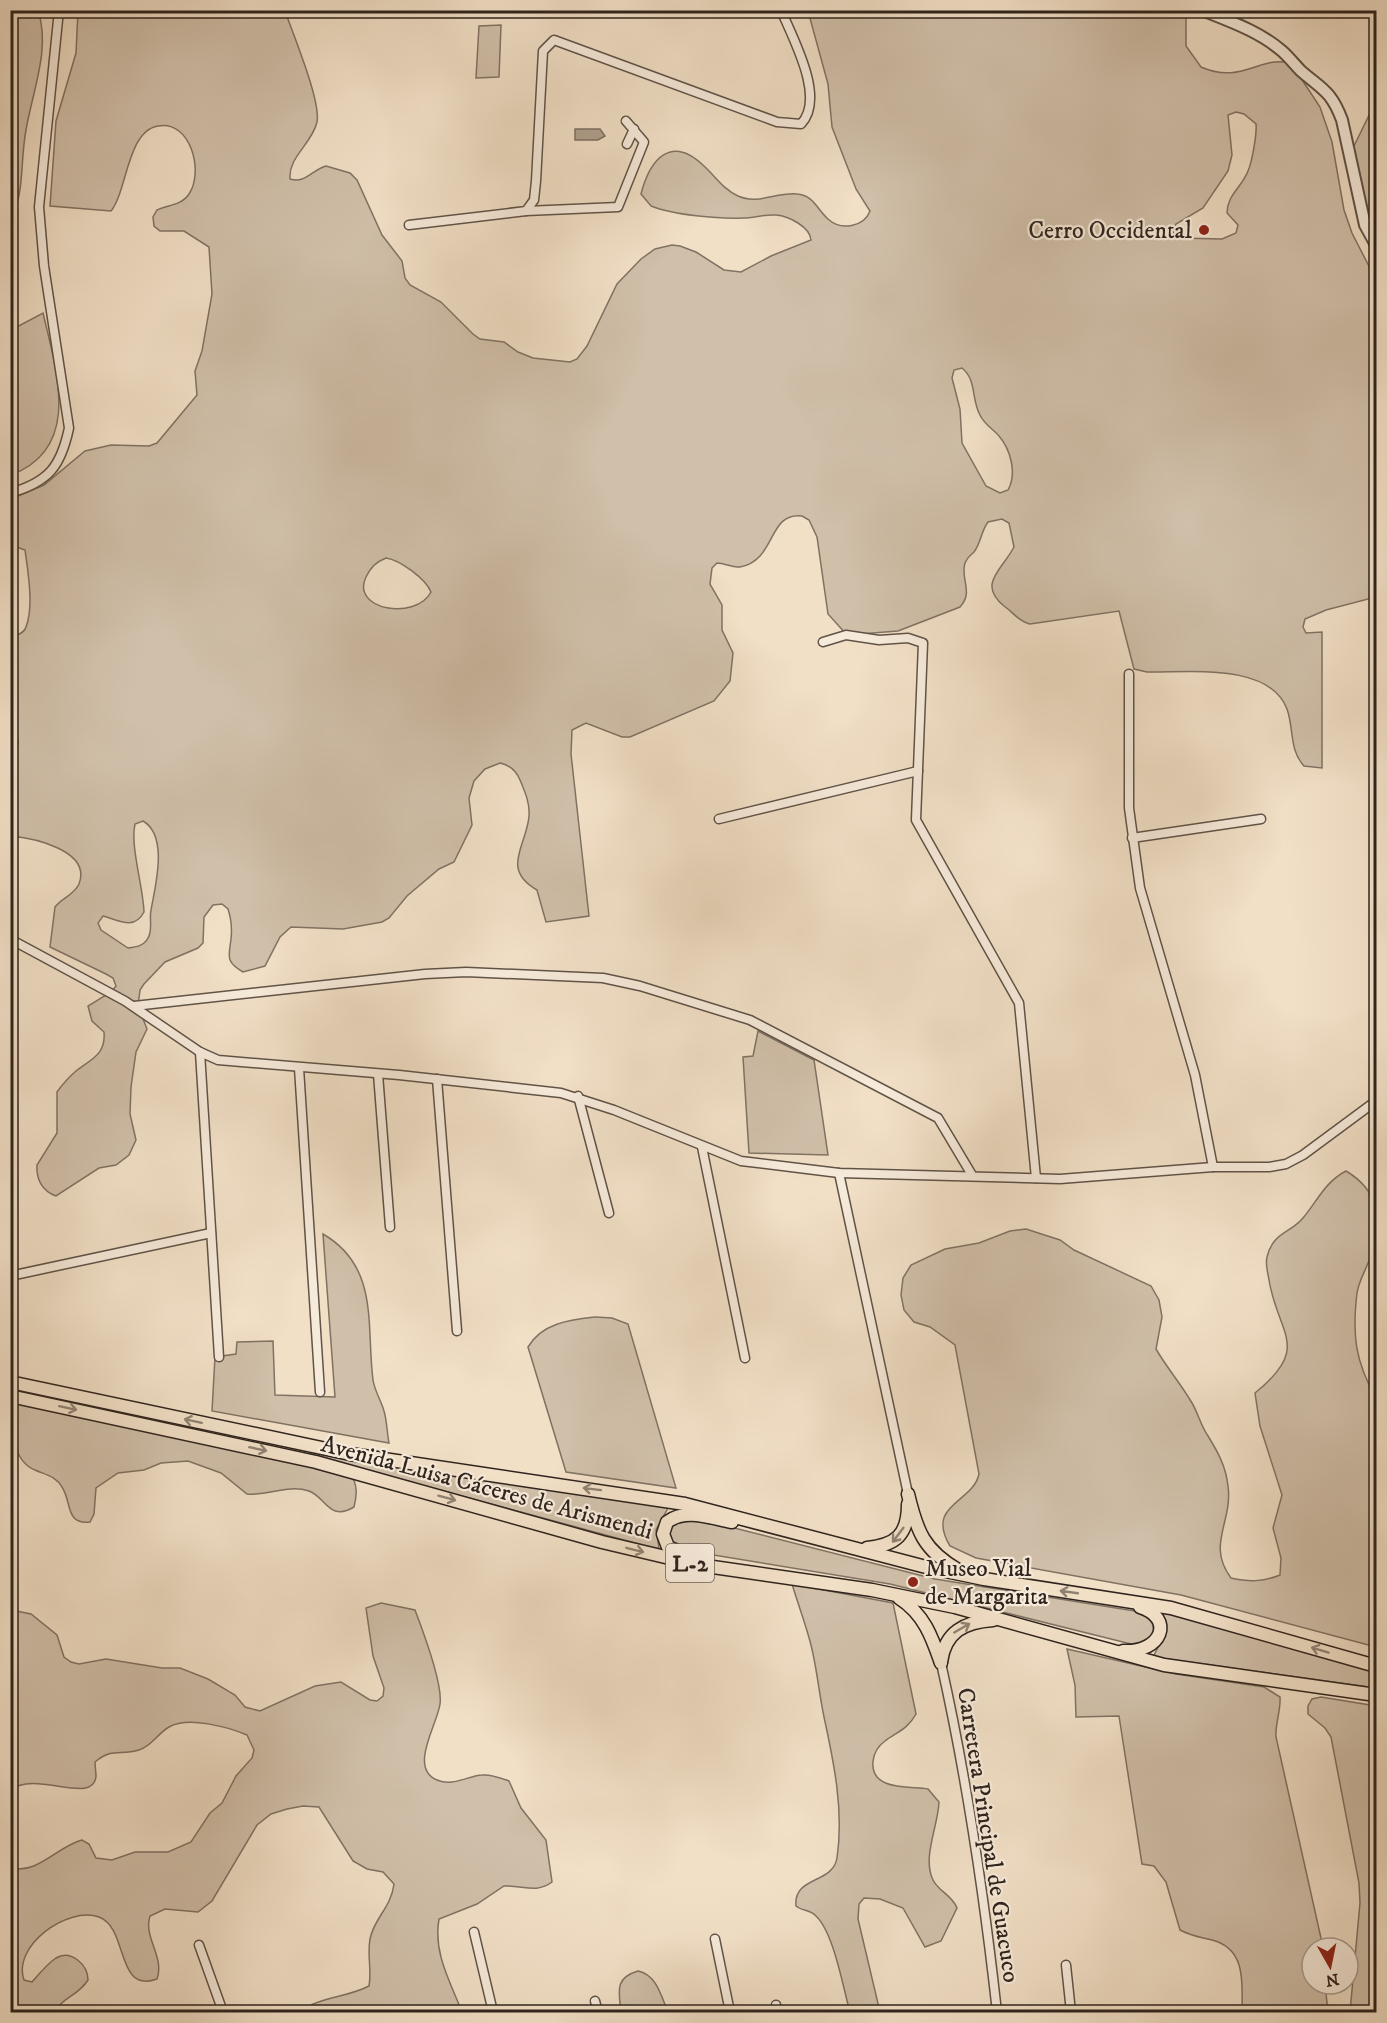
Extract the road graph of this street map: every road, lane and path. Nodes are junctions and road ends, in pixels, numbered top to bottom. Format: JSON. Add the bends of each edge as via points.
{"nodes":[{"id":1,"x":58,"y":10,"type":"edge"},
{"id":2,"x":781,"y":10,"type":"edge"},
{"id":3,"x":1202,"y":10,"type":"edge"},
{"id":4,"x":626,"y":121,"type":"dead end"},
{"id":5,"x":634,"y":129,"type":"junction"},
{"id":6,"x":627,"y":144,"type":"dead end"},
{"id":7,"x":525,"y":211,"type":"junction"},
{"id":8,"x":409,"y":225,"type":"dead end"},
{"id":9,"x":1377,"y":245,"type":"edge"},
{"id":10,"x":10,"y":493,"type":"edge"},
{"id":11,"x":823,"y":642,"type":"dead end"},
{"id":12,"x":1129,"y":674,"type":"dead end"},
{"id":13,"x":918,"y":771,"type":"junction"},
{"id":14,"x":719,"y":819,"type":"dead end"},
{"id":15,"x":1261,"y":819,"type":"dead end"},
{"id":16,"x":1132,"y":838,"type":"junction"},
{"id":17,"x":10,"y":939,"type":"edge"},
{"id":18,"x":134,"y":1006,"type":"junction"},
{"id":19,"x":200,"y":1052,"type":"junction"},
{"id":20,"x":299,"y":1068,"type":"junction"},
{"id":21,"x":378,"y":1074,"type":"junction"},
{"id":22,"x":437,"y":1079,"type":"junction"},
{"id":23,"x":578,"y":1096,"type":"junction"},
{"id":24,"x":1376,"y":1101,"type":"edge"},
{"id":25,"x":702,"y":1147,"type":"junction"},
{"id":26,"x":1213,"y":1167,"type":"junction"},
{"id":27,"x":839,"y":1173,"type":"junction"},
{"id":28,"x":972,"y":1175,"type":"junction"},
{"id":29,"x":1036,"y":1178,"type":"junction"},
{"id":30,"x":609,"y":1213,"type":"dead end"},
{"id":31,"x":390,"y":1227,"type":"dead end"},
{"id":32,"x":211,"y":1233,"type":"junction"},
{"id":33,"x":10,"y":1276,"type":"edge"},
{"id":34,"x":457,"y":1331,"type":"dead end"},
{"id":35,"x":219,"y":1357,"type":"dead end"},
{"id":36,"x":745,"y":1358,"type":"dead end"},
{"id":37,"x":10,"y":1382,"type":"edge"},
{"id":38,"x":320,"y":1392,"type":"dead end"},
{"id":39,"x":10,"y":1396,"type":"edge"},
{"id":40,"x":908,"y":1494,"type":"junction"},
{"id":41,"x":828,"y":1541,"type":"junction"},
{"id":42,"x":859,"y":1549,"type":"junction"},
{"id":43,"x":776,"y":1576,"type":"junction"},
{"id":44,"x":966,"y":1576,"type":"junction"},
{"id":45,"x":892,"y":1594,"type":"junction"},
{"id":46,"x":1107,"y":1597,"type":"junction"},
{"id":47,"x":1004,"y":1620,"type":"junction"},
{"id":48,"x":1100,"y":1650,"type":"junction"},
{"id":49,"x":941,"y":1664,"type":"junction"},
{"id":50,"x":1377,"y":1666,"type":"edge"},
{"id":51,"x":1377,"y":1695,"type":"edge"},
{"id":52,"x":474,"y":1932,"type":"dead end"},
{"id":53,"x":716,"y":1939,"type":"dead end"},
{"id":54,"x":199,"y":1945,"type":"dead end"},
{"id":55,"x":1066,"y":1965,"type":"dead end"},
{"id":56,"x":595,"y":2001,"type":"dead end"},
{"id":57,"x":223,"y":2013,"type":"edge"},
{"id":58,"x":494,"y":2013,"type":"edge"},
{"id":59,"x":598,"y":2013,"type":"edge"},
{"id":60,"x":730,"y":2013,"type":"edge"},
{"id":61,"x":997,"y":2013,"type":"edge"},
{"id":62,"x":1071,"y":2013,"type":"edge"}],
"edges":[{"from":1,"to":10,"type":"street","via":[[39,207],[69,428],[65,449],[45,478],[33,487]]},
{"from":2,"to":7,"type":"street","via":[[809,81],[812,102],[808,117],[801,124],[777,122],[554,40],[543,51],[534,200]]},
{"from":3,"to":9,"type":"street","via":[[1248,29],[1280,49],[1324,88],[1342,120],[1365,225]]},
{"from":4,"to":5,"type":"street"},
{"from":5,"to":6,"type":"street"},
{"from":5,"to":7,"type":"street","via":[[644,142],[643,150],[618,207]]},
{"from":7,"to":8,"type":"street"},
{"from":11,"to":13,"type":"street","via":[[846,635],[879,640],[908,638],[923,643]]},
{"from":12,"to":16,"type":"street"},
{"from":13,"to":14,"type":"street"},
{"from":13,"to":29,"type":"street","via":[[916,820],[1019,1003]]},
{"from":15,"to":16,"type":"street"},
{"from":16,"to":26,"type":"street","via":[[1140,888],[1195,1075]]},
{"from":17,"to":18,"type":"street"},
{"from":18,"to":19,"type":"street"},
{"from":18,"to":28,"type":"street","via":[[425,974],[603,978],[750,1020],[939,1118]]},
{"from":19,"to":20,"type":"street","via":[[218,1060]]},
{"from":19,"to":32,"type":"street"},
{"from":20,"to":21,"type":"street"},
{"from":20,"to":38,"type":"street"},
{"from":21,"to":22,"type":"street"},
{"from":21,"to":31,"type":"street"},
{"from":22,"to":23,"type":"street"},
{"from":22,"to":34,"type":"street"},
{"from":23,"to":25,"type":"street"},
{"from":23,"to":30,"type":"street"},
{"from":24,"to":26,"type":"street","via":[[1286,1164]]},
{"from":25,"to":27,"type":"street","via":[[764,1166]]},
{"from":25,"to":36,"type":"street"},
{"from":26,"to":29,"type":"street"},
{"from":27,"to":28,"type":"street"},
{"from":27,"to":40,"type":"street"},
{"from":28,"to":29,"type":"street"},
{"from":32,"to":33,"type":"street"},
{"from":32,"to":35,"type":"street"},
{"from":41,"to":37,"type":"main road","name":"Avenida Luisa Cáceres de Arismendi","number":"L-2","one_way":true,"via":[[684,1504],[350,1454]]},
{"from":39,"to":43,"type":"main road","name":"Avenida Luisa Cáceres de Arismendi","number":"L-2","one_way":true,"via":[[306,1459],[669,1558]]},
{"from":40,"to":42,"type":"main road","one_way":true,"via":[[906,1522],[896,1540],[889,1545]]},
{"from":40,"to":44,"type":"main road","via":[[927,1546]]},
{"from":41,"to":42,"type":"main road","name":"Avenida Luisa Cáceres de Arismendi","number":"L-2"},
{"from":41,"to":43,"type":"main road","via":[[691,1515],[674,1517],[664,1528],[665,1541],[674,1551]]},
{"from":42,"to":44,"type":"main road","name":"Avenida Luisa Cáceres de Arismendi","number":"L-2"},
{"from":43,"to":45,"type":"main road","name":"Avenida Luisa Cáceres de Arismendi","number":"L-2"},
{"from":46,"to":44,"type":"main road","name":"Avenida Luisa Cáceres de Arismendi","number":"L-2","one_way":true},
{"from":45,"to":47,"type":"main road","name":"Avenida Luisa Cáceres de Arismendi","number":"L-2"},
{"from":45,"to":49,"type":"main road","via":[[908,1604],[924,1622]]},
{"from":46,"to":48,"type":"main road","via":[[1152,1612],[1159,1632],[1151,1646],[1143,1650]]},
{"from":50,"to":46,"type":"main road","name":"Avenida Luisa Cáceres de Arismendi","number":"L-2","one_way":true,"via":[[1210,1617]]},
{"from":47,"to":48,"type":"main road","name":"Avenida Luisa Cáceres de Arismendi","number":"L-2"},
{"from":49,"to":47,"type":"main road","one_way":true,"via":[[943,1649],[955,1631],[973,1622]]},
{"from":48,"to":51,"type":"main road","name":"Avenida Luisa Cáceres de Arismendi","number":"L-2","via":[[1164,1665]]},
{"from":49,"to":61,"type":"street","name":"Carretera Principal de Guacuco","via":[[986,1911]]},
{"from":52,"to":58,"type":"street"},
{"from":53,"to":60,"type":"street"},
{"from":54,"to":57,"type":"street"},
{"from":55,"to":62,"type":"street"},
{"from":56,"to":59,"type":"street"}]}
